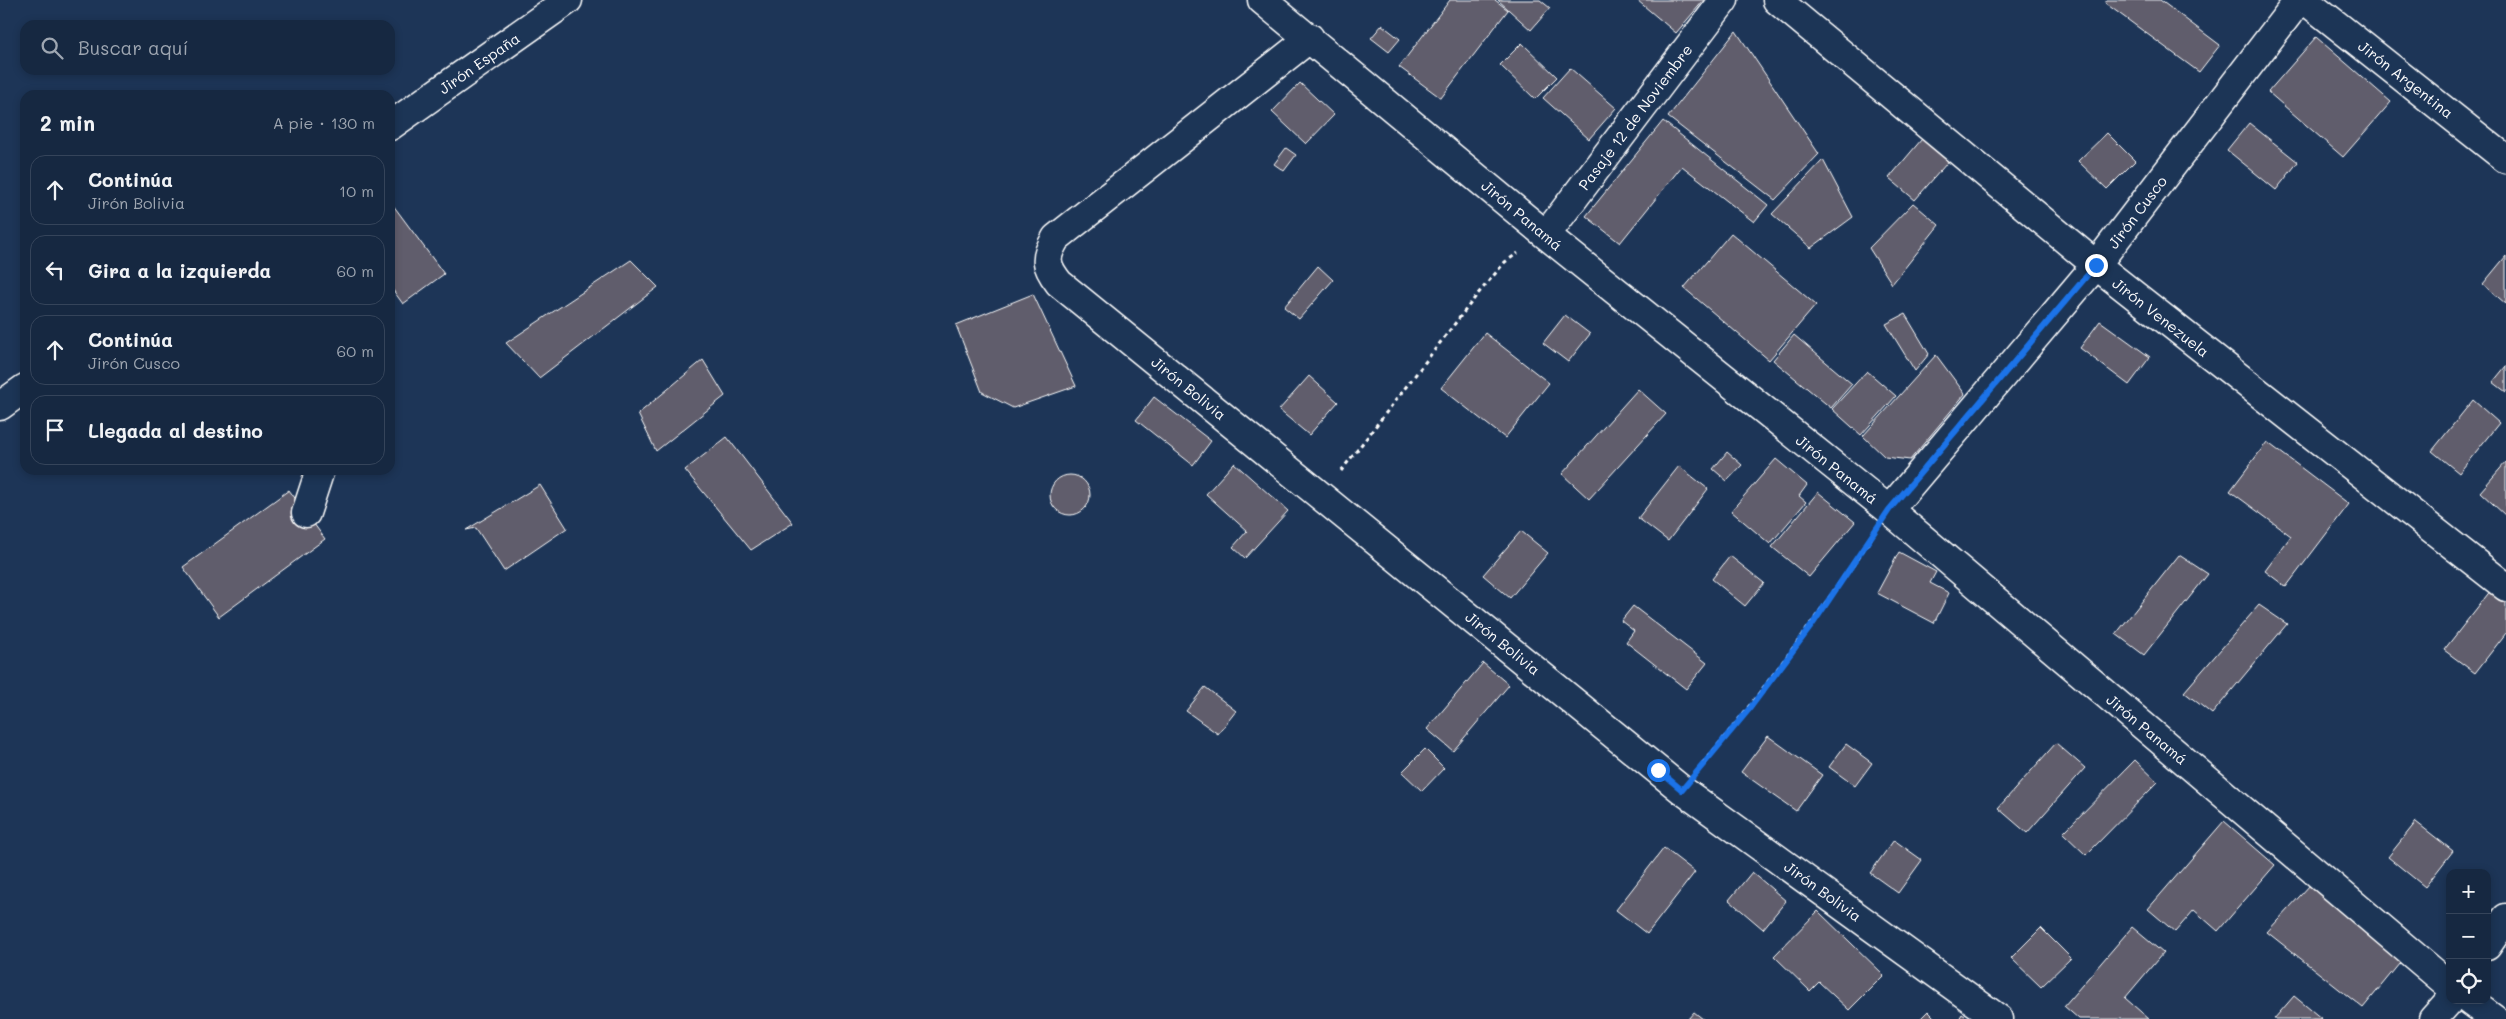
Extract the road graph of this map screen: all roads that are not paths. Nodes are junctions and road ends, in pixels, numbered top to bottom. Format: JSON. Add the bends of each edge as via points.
{"nodes":[{"id":1,"x":568,"y":0,"type":"edge"},
{"id":2,"x":1262,"y":0,"type":"edge"},
{"id":3,"x":1724,"y":0,"type":"edge"},
{"id":4,"x":1777,"y":0,"type":"edge"},
{"id":5,"x":2299,"y":0,"type":"edge"},
{"id":6,"x":2305,"y":0,"type":"edge"},
{"id":7,"x":1310,"y":38,"type":"junction"},
{"id":8,"x":395,"y":122,"type":"edge"},
{"id":9,"x":2506,"y":159,"type":"edge"},
{"id":10,"x":1546,"y":235,"type":"junction"},
{"id":11,"x":2096,"y":265,"type":"junction"},
{"id":12,"x":20,"y":392,"type":"edge"},
{"id":13,"x":0,"y":406,"type":"edge"},
{"id":14,"x":318,"y":475,"type":"edge"},
{"id":15,"x":1889,"y":510,"type":"junction"},
{"id":16,"x":306,"y":513,"type":"dead end"},
{"id":17,"x":2506,"y":587,"type":"edge"},
{"id":18,"x":2506,"y":918,"type":"edge"},
{"id":19,"x":2491,"y":940,"type":"edge"},
{"id":20,"x":2446,"y":983,"type":"edge"},
{"id":21,"x":2446,"y":1004,"type":"edge"},
{"id":22,"x":2473,"y":1004,"type":"edge"},
{"id":23,"x":1999,"y":1019,"type":"edge"},
{"id":24,"x":2433,"y":1019,"type":"edge"},
{"id":25,"x":2494,"y":1019,"type":"edge"}],
"edges":[{"from":1,"to":8,"type":"street","name":"Jirón España"},
{"from":2,"to":7,"type":"street","name":"Jirón Panamá"},
{"from":3,"to":10,"type":"street","name":"Pasaje 12 de Noviembre"},
{"from":4,"to":11,"type":"street","name":"Jirón Venezuela"},
{"from":5,"to":11,"type":"street","name":"Jirón Cusco"},
{"from":6,"to":9,"type":"street","name":"Jirón Argentina"},
{"from":7,"to":10,"type":"street","name":"Jirón Panamá"},
{"from":7,"to":23,"type":"street","name":"Jirón Bolivia","via":[[1056,238],[1047,253],[1049,269],[1059,283],[1682,790]]},
{"from":10,"to":15,"type":"street","name":"Jirón Panamá"},
{"from":11,"to":15,"type":"street","name":"Jirón Cusco"},
{"from":11,"to":17,"type":"street","name":"Jirón Venezuela"},
{"from":12,"to":13,"type":"street"},
{"from":14,"to":16,"type":"street"},
{"from":15,"to":20,"type":"street","name":"Jirón Panamá"},
{"from":18,"to":19,"type":"street"},
{"from":21,"to":24,"type":"street"},
{"from":22,"to":25,"type":"street"}]}
